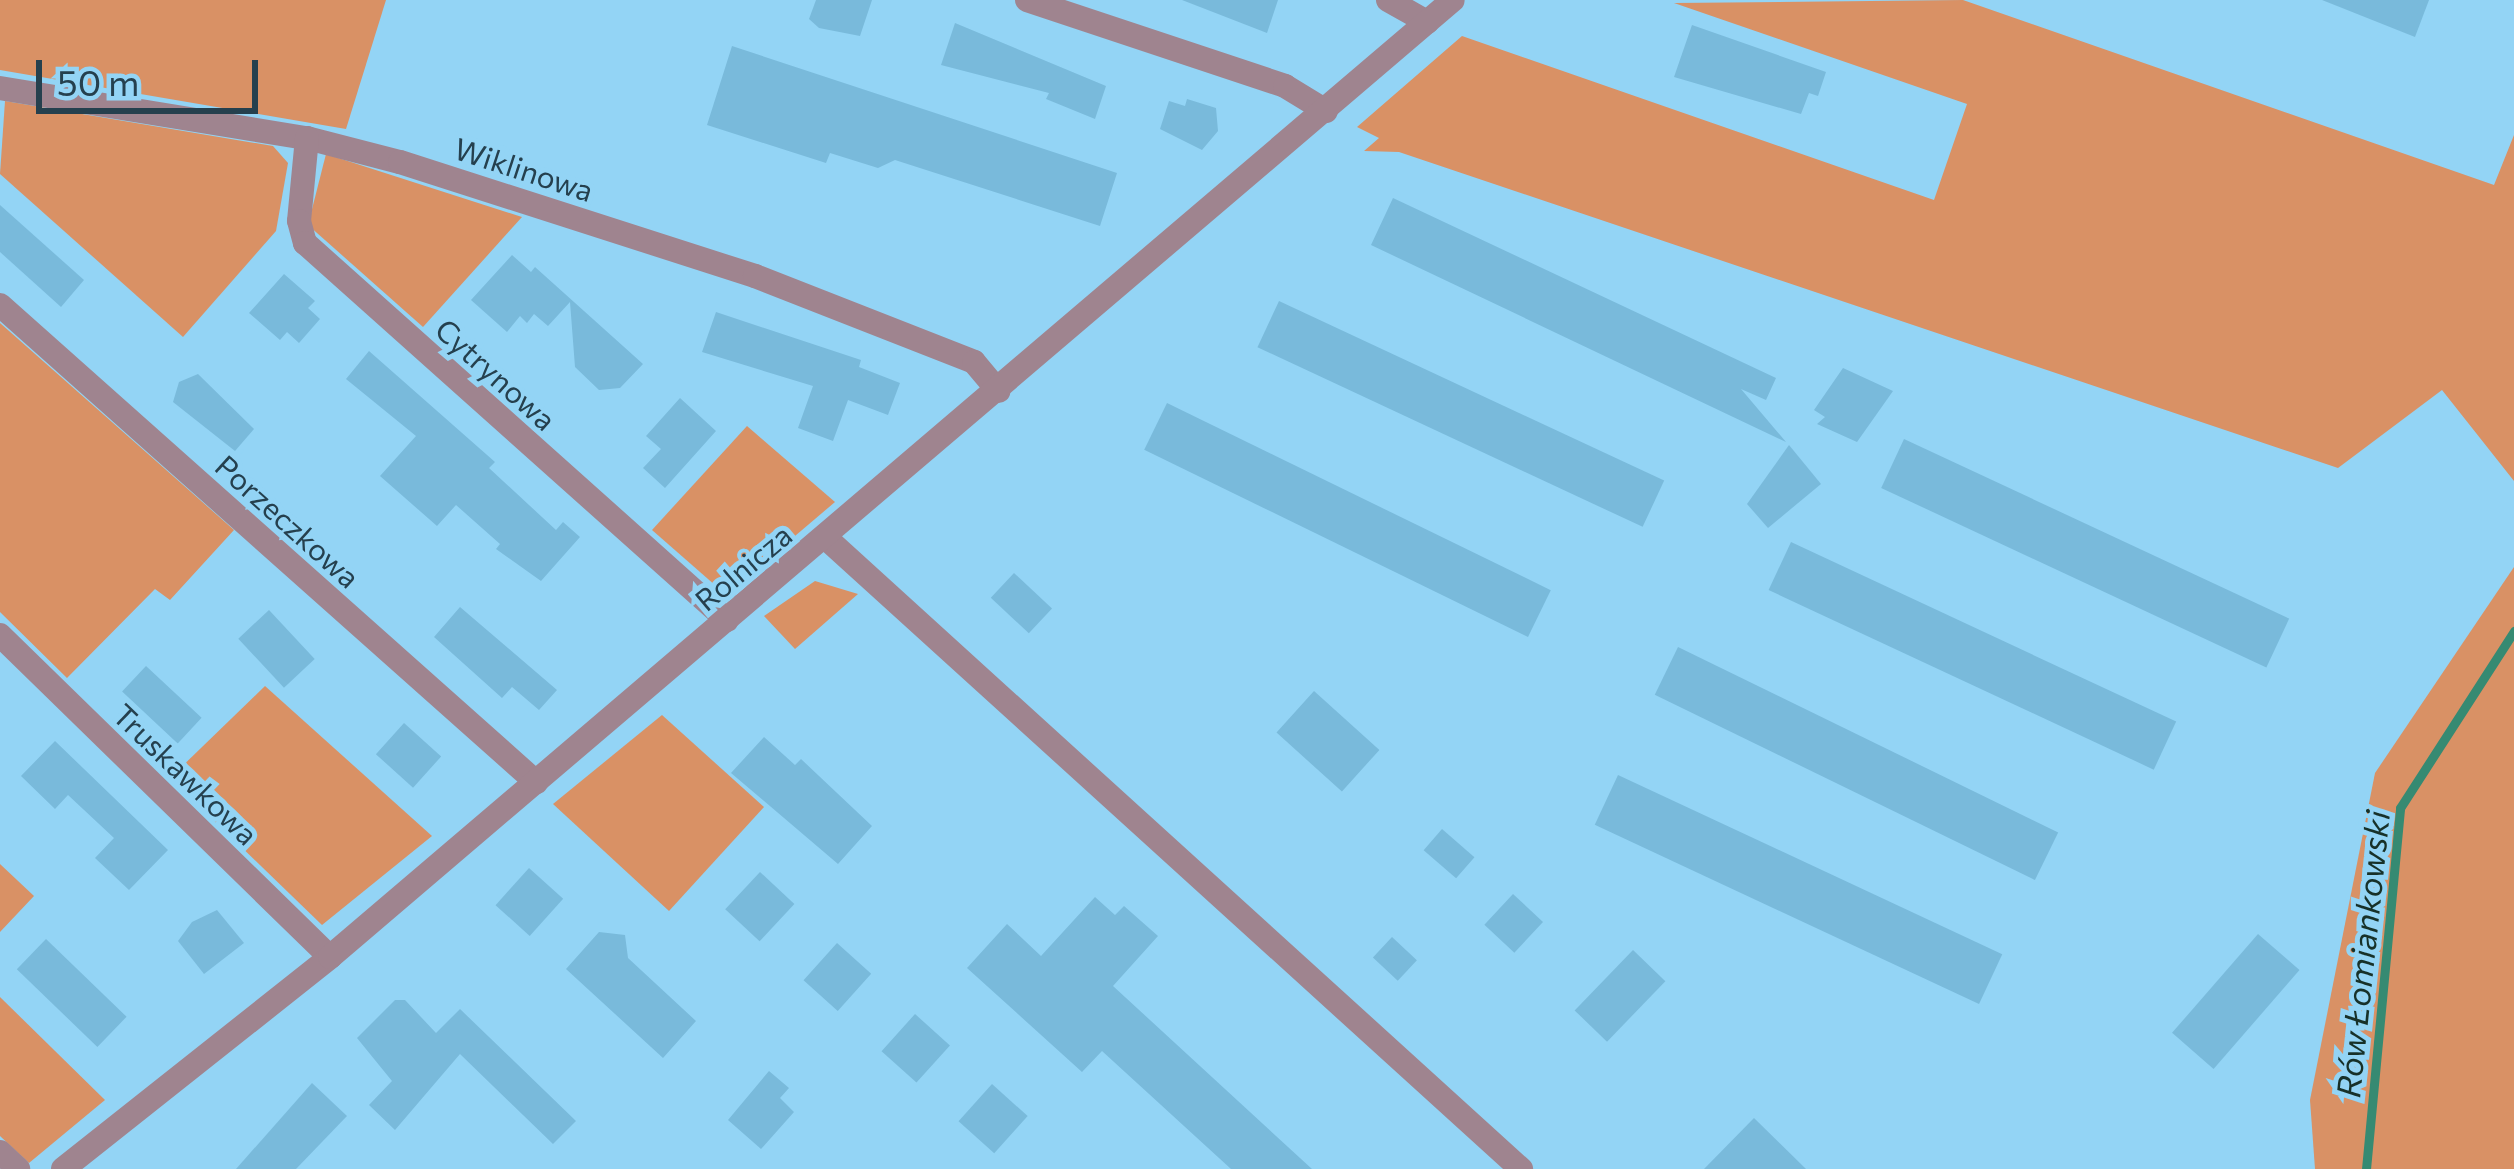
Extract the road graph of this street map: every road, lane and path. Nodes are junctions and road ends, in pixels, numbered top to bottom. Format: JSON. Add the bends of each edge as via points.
{"nodes":[{"id":1,"x":1027,"y":0,"type":"edge"},
{"id":2,"x":1388,"y":0,"type":"edge"},
{"id":3,"x":1453,"y":0,"type":"edge"},
{"id":4,"x":1427,"y":22,"type":"junction"},
{"id":5,"x":0,"y":88,"type":"edge"},
{"id":6,"x":1326,"y":111,"type":"junction"},
{"id":7,"x":307,"y":138,"type":"junction"},
{"id":8,"x":0,"y":305,"type":"edge"},
{"id":9,"x":998,"y":392,"type":"junction"},
{"id":10,"x":826,"y":538,"type":"junction"},
{"id":11,"x":727,"y":620,"type":"junction"},
{"id":12,"x":0,"y":635,"type":"edge"},
{"id":13,"x":536,"y":782,"type":"junction"},
{"id":14,"x":330,"y":956,"type":"junction"},
{"id":15,"x":0,"y":1152,"type":"edge"},
{"id":16,"x":18,"y":1169,"type":"edge"},
{"id":17,"x":63,"y":1169,"type":"edge"},
{"id":18,"x":1521,"y":1169,"type":"edge"}],
"edges":[{"from":1,"to":6,"type":"street","via":[[1285,86]]},
{"from":2,"to":4,"type":"street"},
{"from":3,"to":4,"type":"street","name":"Rolnicza"},
{"from":4,"to":6,"type":"street","name":"Rolnicza"},
{"from":5,"to":7,"type":"street","name":"Wiklinowa"},
{"from":6,"to":9,"type":"street","name":"Rolnicza"},
{"from":7,"to":9,"type":"street","name":"Wiklinowa","via":[[755,276],[974,362]]},
{"from":7,"to":11,"type":"street","name":"Cytrynowa","via":[[298,221],[305,243]]},
{"from":8,"to":13,"type":"street","name":"Porzeczkowa"},
{"from":9,"to":10,"type":"street","name":"Rolnicza"},
{"from":10,"to":11,"type":"street","name":"Rolnicza"},
{"from":10,"to":18,"type":"street"},
{"from":11,"to":13,"type":"street","name":"Rolnicza"},
{"from":12,"to":14,"type":"street","name":"Truskawkowa"},
{"from":13,"to":14,"type":"street","name":"Rolnicza"},
{"from":14,"to":17,"type":"street","name":"Rolnicza"},
{"from":15,"to":16,"type":"street"}]}
